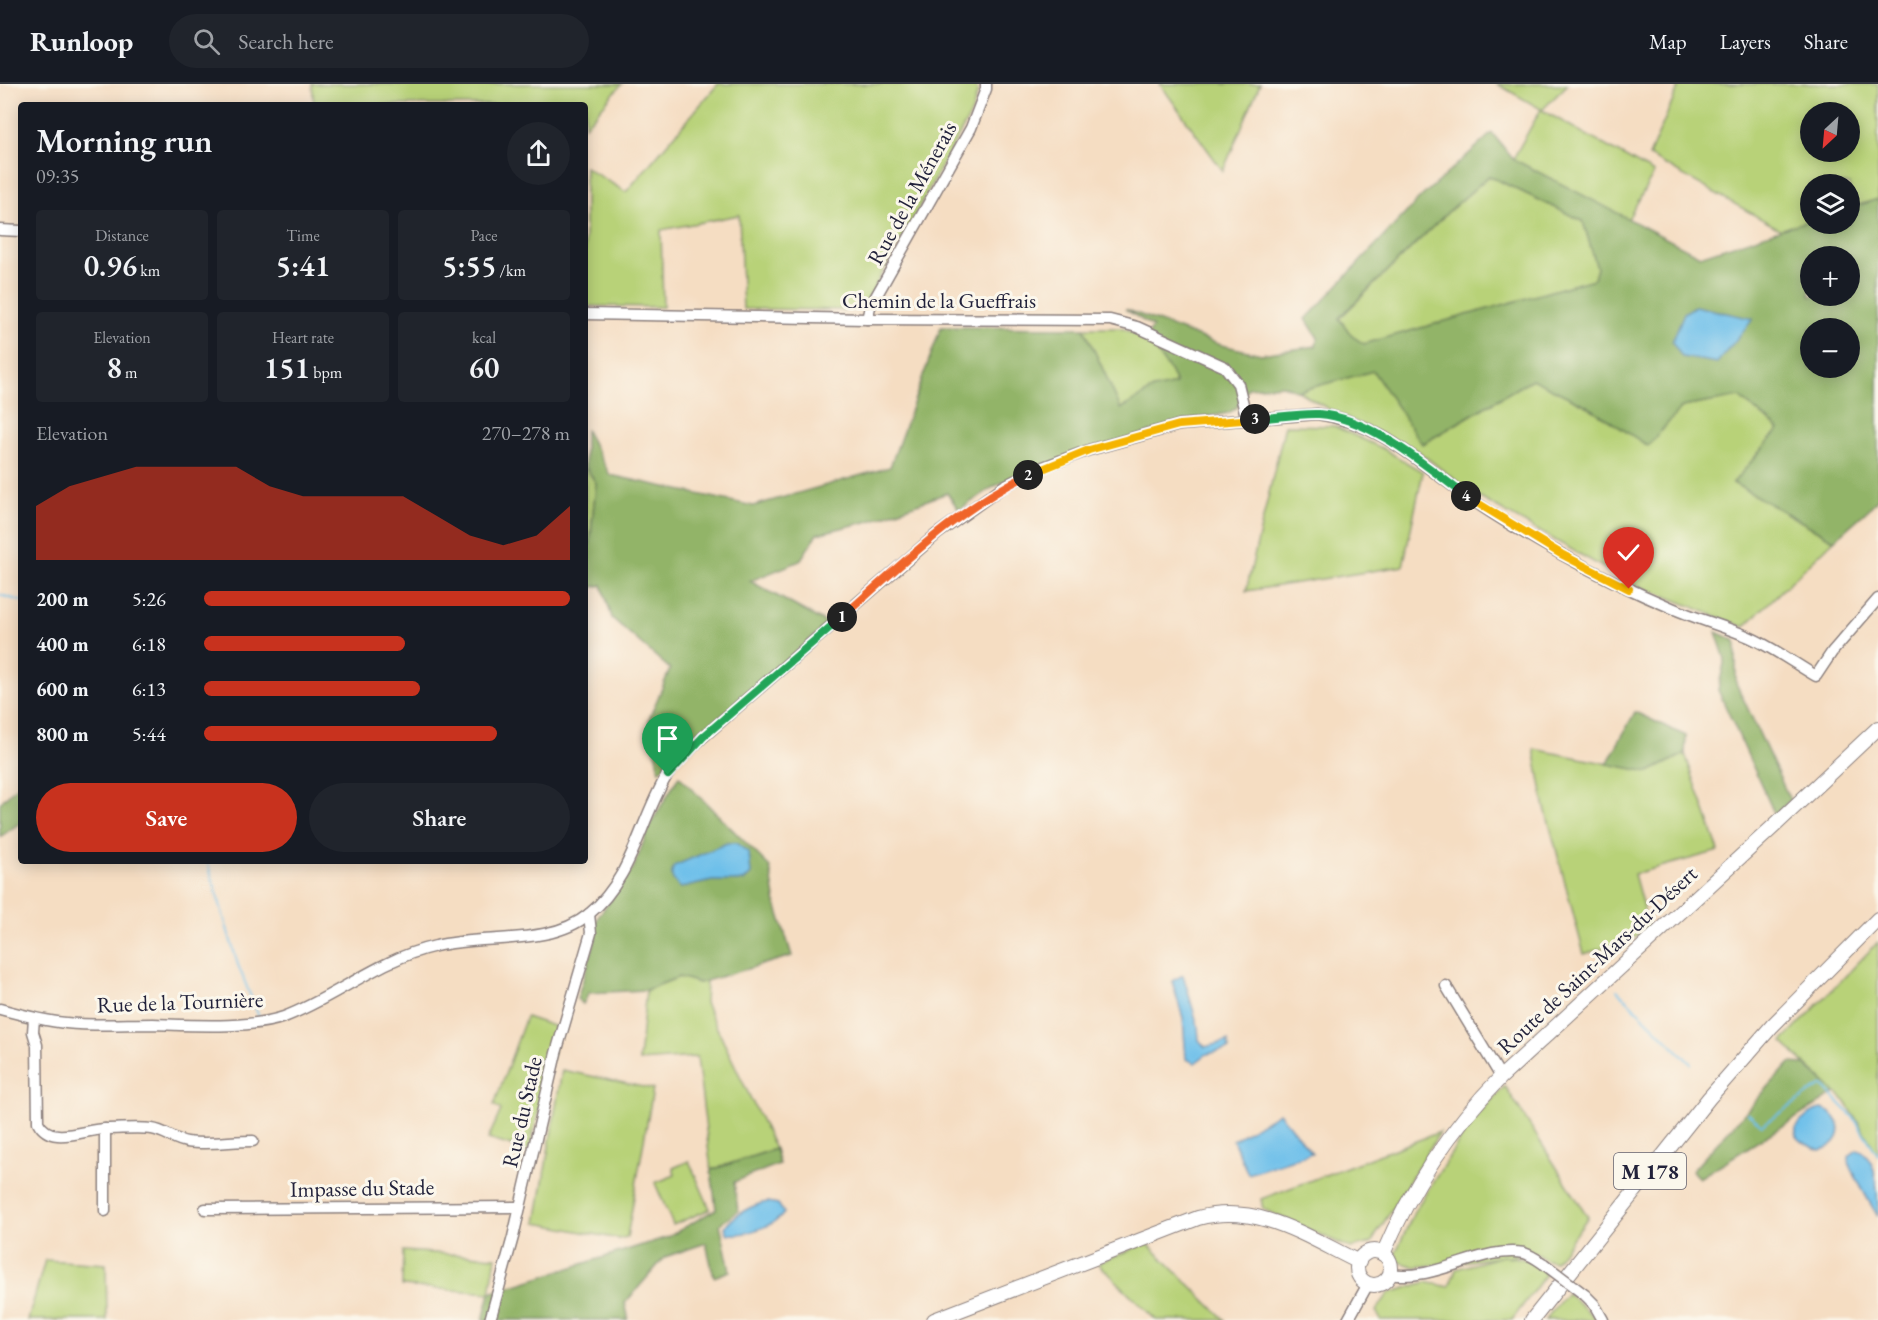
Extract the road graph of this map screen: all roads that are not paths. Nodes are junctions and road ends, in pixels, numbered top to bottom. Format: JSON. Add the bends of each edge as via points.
{"nodes":[{"id":1,"x":986,"y":84,"type":"edge"},
{"id":2,"x":0,"y":230,"type":"edge"},
{"id":3,"x":18,"y":231,"type":"edge"},
{"id":4,"x":588,"y":314,"type":"edge"},
{"id":5,"x":867,"y":319,"type":"junction"},
{"id":6,"x":1247,"y":420,"type":"junction"},
{"id":7,"x":1878,"y":599,"type":"edge"},
{"id":8,"x":1878,"y":728,"type":"edge"},
{"id":9,"x":589,"y":914,"type":"junction"},
{"id":10,"x":1878,"y":919,"type":"edge"},
{"id":11,"x":1446,"y":986,"type":"dead end"},
{"id":12,"x":0,"y":1009,"type":"edge"},
{"id":13,"x":34,"y":1018,"type":"junction"},
{"id":14,"x":1501,"y":1077,"type":"junction"},
{"id":15,"x":105,"y":1129,"type":"junction"},
{"id":16,"x":253,"y":1141,"type":"dead end"},
{"id":17,"x":519,"y":1207,"type":"junction"},
{"id":18,"x":205,"y":1209,"type":"dead end"},
{"id":19,"x":105,"y":1211,"type":"dead end"},
{"id":20,"x":1383,"y":1254,"type":"junction"},
{"id":21,"x":1359,"y":1262,"type":"junction"},
{"id":22,"x":1390,"y":1274,"type":"junction"},
{"id":23,"x":1368,"y":1284,"type":"junction"},
{"id":24,"x":490,"y":1320,"type":"edge"},
{"id":25,"x":934,"y":1320,"type":"edge"},
{"id":26,"x":1348,"y":1320,"type":"edge"},
{"id":27,"x":1532,"y":1320,"type":"edge"},
{"id":28,"x":1603,"y":1320,"type":"edge"}],
"edges":[{"from":1,"to":5,"type":"street","name":"Rue de la Ménerais","via":[[971,128],[870,306]]},
{"from":2,"to":3,"type":"street"},
{"from":4,"to":5,"type":"street","name":"Chemin de la Gueffrais"},
{"from":5,"to":6,"type":"street","name":"Chemin de la Gueffrais","via":[[1125,323],[1225,367],[1238,384]]},
{"from":6,"to":7,"type":"street","name":"Rue de la Tournière","via":[[1317,414],[1354,423],[1415,456],[1472,500],[1561,554],[1674,609],[1751,638],[1816,676]]},
{"from":6,"to":9,"type":"street","name":"Rue de la Tournière","via":[[1179,425],[1089,450],[1004,486],[966,512],[677,763],[656,796],[624,873]]},
{"from":8,"to":14,"type":"main road","name":"Route de Saint-Mars-du-Désert"},
{"from":9,"to":13,"type":"street","name":"Rue de la Tournière","via":[[548,933],[449,942],[426,948],[386,963],[283,1017],[253,1023],[67,1023]]},
{"from":9,"to":17,"type":"street","name":"Rue du Stade","via":[[591,933],[556,1053]]},
{"from":10,"to":27,"type":"main road","number":"M 178","via":[[1772,1026],[1709,1098]]},
{"from":11,"to":14,"type":"street"},
{"from":12,"to":13,"type":"street","name":"Rue de la Tournière"},
{"from":13,"to":15,"type":"street","via":[[38,1122],[42,1130],[50,1135],[73,1135]]},
{"from":14,"to":20,"type":"main road","name":"Route de Saint-Mars-du-Désert","via":[[1440,1150]]},
{"from":15,"to":16,"type":"street","via":[[153,1129],[191,1142]]},
{"from":15,"to":19,"type":"street"},
{"from":17,"to":18,"type":"street","name":"Impasse du Stade"},
{"from":17,"to":24,"type":"street","name":"Rue du Stade"},
{"from":20,"to":21,"type":"main road","via":[[1371,1252]]},
{"from":20,"to":22,"type":"main road","via":[[1390,1263]]},
{"from":21,"to":23,"type":"main road","via":[[1358,1273]]},
{"from":21,"to":25,"type":"main road","via":[[1266,1219],[1213,1214]]},
{"from":22,"to":23,"type":"main road","via":[[1383,1283]]},
{"from":22,"to":28,"type":"street","bridge":true,"via":[[1418,1275],[1502,1253],[1526,1253],[1585,1295]]},
{"from":23,"to":26,"type":"street"}]}
